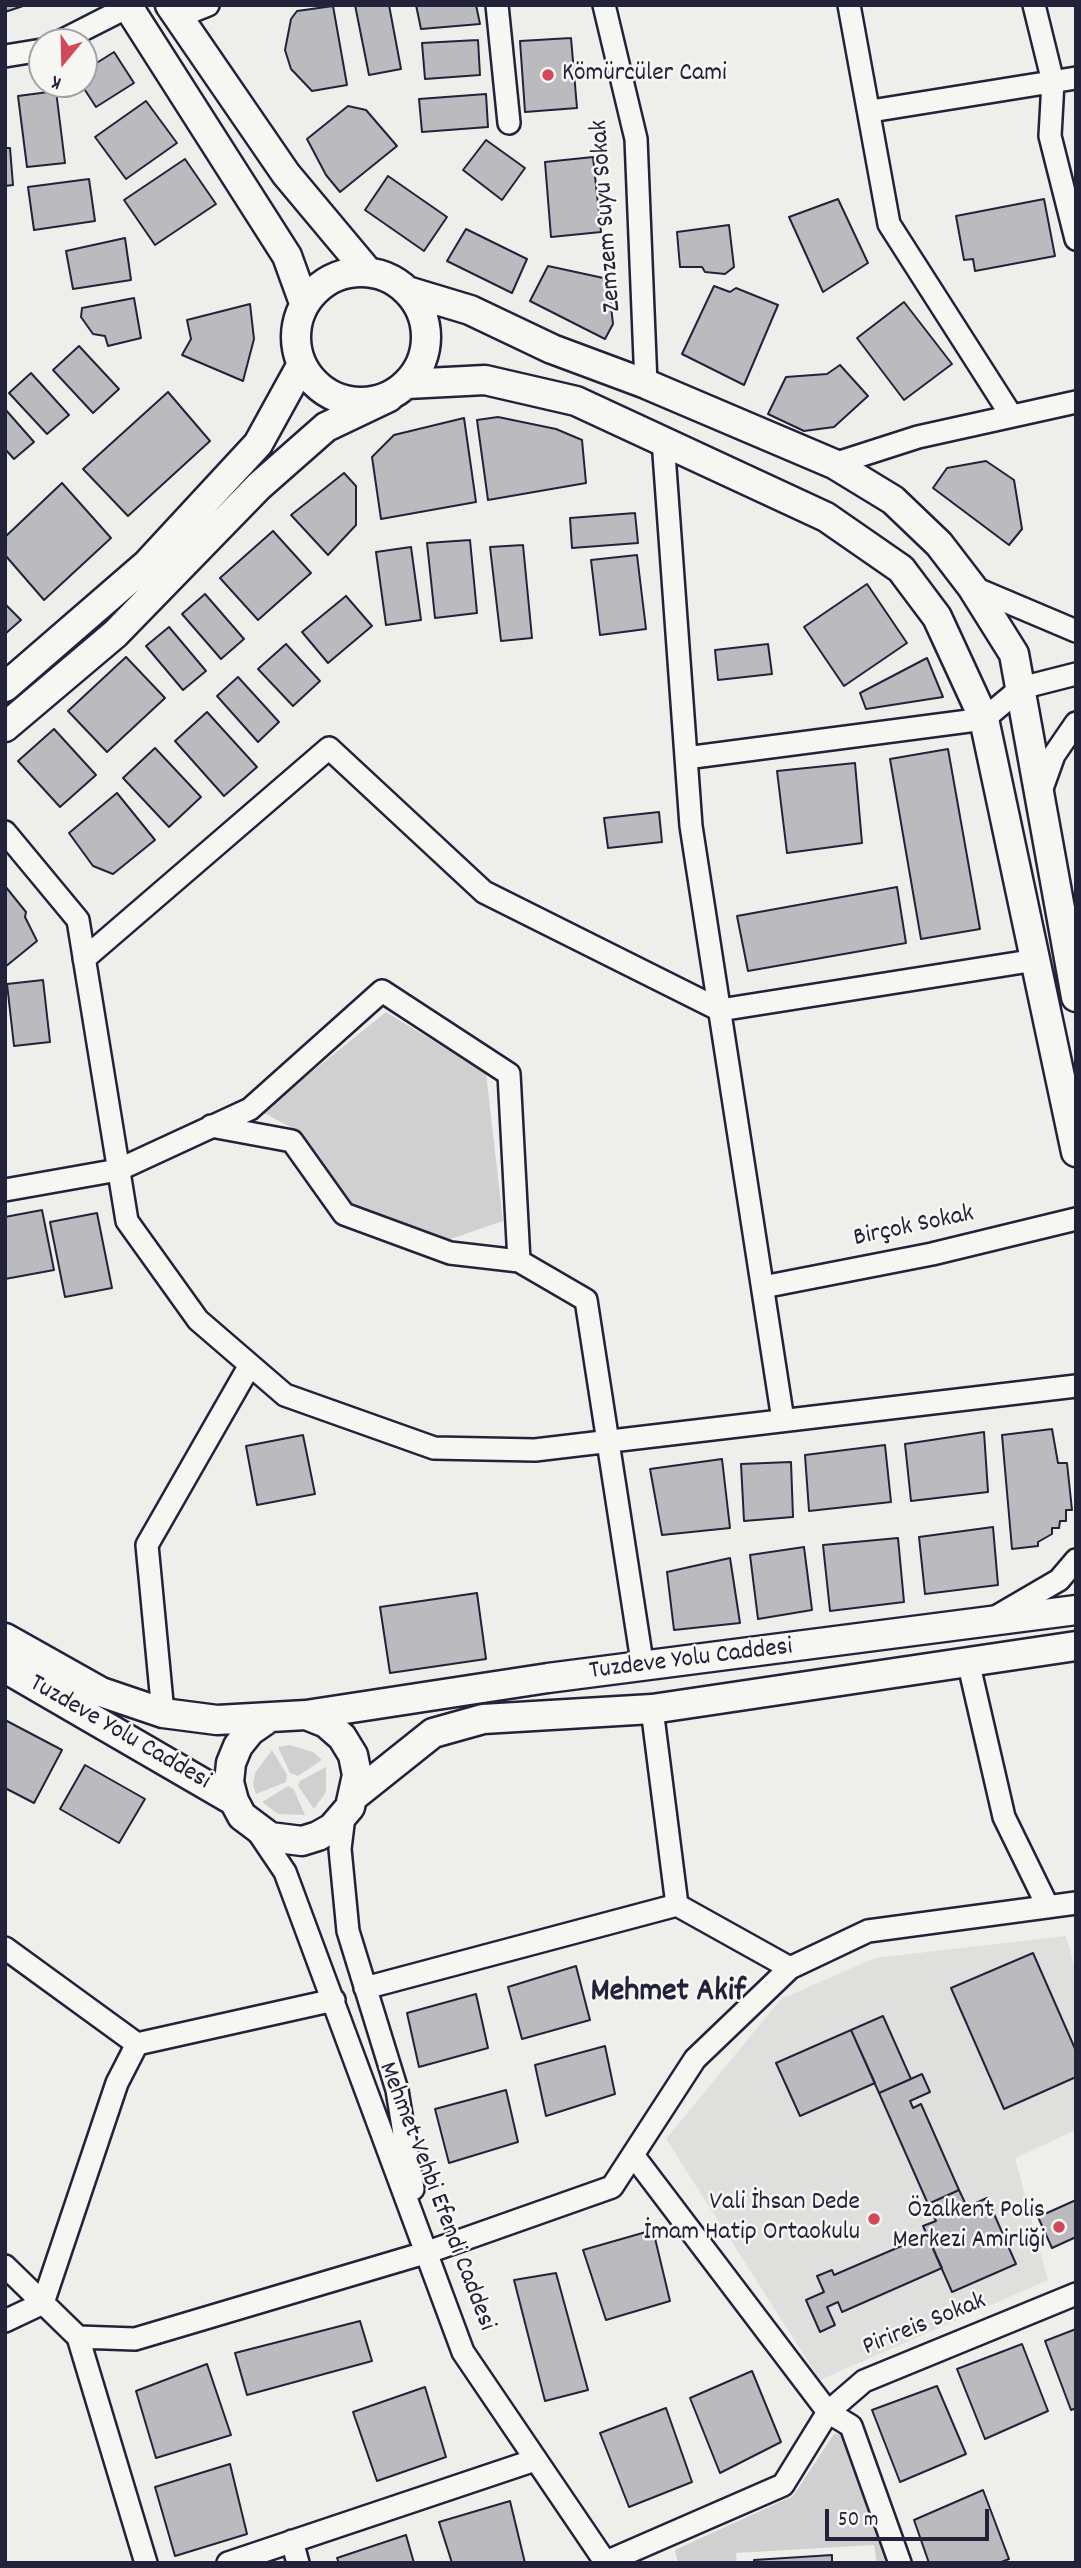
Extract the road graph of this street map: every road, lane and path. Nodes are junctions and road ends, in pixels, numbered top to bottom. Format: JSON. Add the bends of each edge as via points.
{"nodes":[{"id":1,"x":208,"y":5,"type":"edge"},
{"id":2,"x":497,"y":5,"type":"edge"},
{"id":3,"x":604,"y":5,"type":"edge"},
{"id":4,"x":849,"y":5,"type":"edge"},
{"id":5,"x":1034,"y":5,"type":"edge"},
{"id":6,"x":128,"y":6,"type":"edge"},
{"id":7,"x":174,"y":11,"type":"edge"},
{"id":8,"x":86,"y":28,"type":"edge"},
{"id":9,"x":28,"y":52,"type":"edge"},
{"id":10,"x":5,"y":56,"type":"edge"},
{"id":11,"x":1076,"y":78,"type":"edge"},
{"id":12,"x":1053,"y":82,"type":"junction"},
{"id":13,"x":871,"y":111,"type":"junction"},
{"id":14,"x":509,"y":123,"type":"dead end"},
{"id":15,"x":1076,"y":239,"type":"edge"},
{"id":16,"x":368,"y":272,"type":"junction"},
{"id":17,"x":407,"y":291,"type":"junction"},
{"id":18,"x":304,"y":303,"type":"junction"},
{"id":19,"x":302,"y":366,"type":"junction"},
{"id":20,"x":646,"y":384,"type":"junction"},
{"id":21,"x":398,"y":391,"type":"junction"},
{"id":22,"x":1076,"y":402,"type":"edge"},
{"id":23,"x":1011,"y":415,"type":"junction"},
{"id":24,"x":663,"y":440,"type":"junction"},
{"id":25,"x":834,"y":464,"type":"junction"},
{"id":26,"x":972,"y":587,"type":"junction"},
{"id":27,"x":1076,"y":631,"type":"edge"},
{"id":28,"x":1076,"y":674,"type":"edge"},
{"id":29,"x":5,"y":687,"type":"edge"},
{"id":30,"x":1021,"y":688,"type":"junction"},
{"id":31,"x":984,"y":719,"type":"junction"},
{"id":32,"x":1076,"y":723,"type":"edge"},
{"id":33,"x":5,"y":727,"type":"edge"},
{"id":34,"x":686,"y":758,"type":"junction"},
{"id":35,"x":1040,"y":794,"type":"junction"},
{"id":36,"x":5,"y":832,"type":"edge"},
{"id":37,"x":1066,"y":894,"type":"edge"},
{"id":38,"x":84,"y":959,"type":"junction"},
{"id":39,"x":1036,"y":960,"type":"junction"},
{"id":40,"x":1076,"y":997,"type":"edge"},
{"id":41,"x":720,"y":1010,"type":"junction"},
{"id":42,"x":211,"y":1126,"type":"junction"},
{"id":43,"x":1076,"y":1152,"type":"edge"},
{"id":44,"x":118,"y":1170,"type":"junction"},
{"id":45,"x":5,"y":1190,"type":"edge"},
{"id":46,"x":1076,"y":1219,"type":"edge"},
{"id":47,"x":519,"y":1261,"type":"junction"},
{"id":48,"x":763,"y":1287,"type":"junction"},
{"id":49,"x":250,"y":1366,"type":"junction"},
{"id":50,"x":1076,"y":1386,"type":"edge"},
{"id":51,"x":783,"y":1420,"type":"junction"},
{"id":52,"x":610,"y":1440,"type":"junction"},
{"id":53,"x":1076,"y":1560,"type":"edge"},
{"id":54,"x":1076,"y":1610,"type":"edge"},
{"id":55,"x":986,"y":1621,"type":"junction"},
{"id":56,"x":5,"y":1638,"type":"edge"},
{"id":57,"x":1076,"y":1646,"type":"edge"},
{"id":58,"x":968,"y":1661,"type":"junction"},
{"id":59,"x":5,"y":1668,"type":"edge"},
{"id":60,"x":643,"y":1668,"type":"junction"},
{"id":61,"x":652,"y":1710,"type":"junction"},
{"id":62,"x":163,"y":1713,"type":"junction"},
{"id":63,"x":306,"y":1716,"type":"junction"},
{"id":64,"x":266,"y":1720,"type":"junction"},
{"id":65,"x":234,"y":1801,"type":"junction"},
{"id":66,"x":349,"y":1806,"type":"junction"},
{"id":67,"x":256,"y":1829,"type":"junction"},
{"id":68,"x":1076,"y":1903,"type":"edge"},
{"id":69,"x":677,"y":1905,"type":"junction"},
{"id":70,"x":1048,"y":1907,"type":"junction"},
{"id":71,"x":5,"y":1948,"type":"edge"},
{"id":72,"x":790,"y":1968,"type":"junction"},
{"id":73,"x":365,"y":1988,"type":"junction"},
{"id":74,"x":334,"y":2000,"type":"junction"},
{"id":75,"x":137,"y":2044,"type":"junction"},
{"id":76,"x":633,"y":2155,"type":"junction"},
{"id":77,"x":425,"y":2242,"type":"junction"},
{"id":78,"x":5,"y":2266,"type":"edge"},
{"id":79,"x":1076,"y":2294,"type":"edge"},
{"id":80,"x":43,"y":2303,"type":"junction"},
{"id":81,"x":5,"y":2321,"type":"edge"},
{"id":82,"x":78,"y":2337,"type":"junction"},
{"id":83,"x":828,"y":2412,"type":"junction"},
{"id":84,"x":535,"y":2460,"type":"junction"},
{"id":85,"x":292,"y":2541,"type":"junction"},
{"id":86,"x":606,"y":2562,"type":"edge"},
{"id":87,"x":146,"y":2563,"type":"edge"},
{"id":88,"x":228,"y":2563,"type":"edge"},
{"id":89,"x":298,"y":2563,"type":"edge"},
{"id":90,"x":900,"y":2563,"type":"edge"}],
"edges":[{"from":1,"to":7,"type":"street"},
{"from":2,"to":14,"type":"street"},
{"from":3,"to":20,"type":"street","name":"Zemzem Suyu Sokak","via":[[636,139]]},
{"from":4,"to":13,"type":"street"},
{"from":5,"to":12,"type":"street"},
{"from":6,"to":8,"type":"street"},
{"from":6,"to":18,"type":"main road","via":[[287,257]]},
{"from":7,"to":16,"type":"main road","via":[[286,174]]},
{"from":9,"to":10,"type":"street"},
{"from":11,"to":12,"type":"street"},
{"from":12,"to":13,"type":"street"},
{"from":12,"to":15,"type":"street","via":[[1050,136]]},
{"from":13,"to":23,"type":"street","via":[[889,224]]},
{"from":16,"to":17,"type":"main road","via":[[396,281]]},
{"from":16,"to":18,"type":"main road","via":[[331,278]]},
{"from":17,"to":20,"type":"main road","via":[[470,310],[552,349]]},
{"from":17,"to":21,"type":"main road","via":[[426,327],[426,348],[419,368]]},
{"from":18,"to":19,"type":"main road","via":[[296,323],[295,345]]},
{"from":19,"to":21,"type":"main road","via":[[313,383],[349,402],[369,402]]},
{"from":19,"to":29,"type":"main road","via":[[258,444],[175,534],[147,564]]},
{"from":20,"to":25,"type":"main road"},
{"from":21,"to":24,"type":"main road","via":[[485,380],[576,401]]},
{"from":21,"to":33,"type":"main road","via":[[326,427],[259,486],[115,634]]},
{"from":22,"to":23,"type":"street"},
{"from":23,"to":25,"type":"street","via":[[918,437]]},
{"from":24,"to":31,"type":"main road","via":[[826,517],[901,569],[937,617]]},
{"from":24,"to":34,"type":"street"},
{"from":25,"to":26,"type":"main road","via":[[893,500],[939,544]]},
{"from":26,"to":27,"type":"street"},
{"from":26,"to":30,"type":"main road","via":[[1014,654]]},
{"from":28,"to":30,"type":"street"},
{"from":30,"to":31,"type":"street"},
{"from":30,"to":35,"type":"main road"},
{"from":31,"to":34,"type":"street"},
{"from":31,"to":39,"type":"main road"},
{"from":32,"to":35,"type":"street","via":[[1054,755]]},
{"from":34,"to":41,"type":"street","via":[[691,826]]},
{"from":35,"to":37,"type":"main road"},
{"from":36,"to":38,"type":"street","via":[[78,920]]},
{"from":37,"to":40,"type":"main road"},
{"from":38,"to":41,"type":"street","via":[[329,748],[484,892]]},
{"from":38,"to":44,"type":"street"},
{"from":39,"to":41,"type":"street"},
{"from":39,"to":43,"type":"main road"},
{"from":41,"to":48,"type":"street"},
{"from":42,"to":44,"type":"street"},
{"from":42,"to":47,"type":"street","via":[[292,1141],[344,1214],[450,1253]]},
{"from":42,"to":47,"type":"street","via":[[250,1109],[382,991],[509,1074]]},
{"from":44,"to":45,"type":"street"},
{"from":44,"to":49,"type":"street","via":[[127,1221],[198,1320]]},
{"from":46,"to":48,"type":"street","name":"Birçok Sokak","via":[[932,1254]]},
{"from":47,"to":52,"type":"street","via":[[586,1300]]},
{"from":48,"to":51,"type":"street"},
{"from":49,"to":52,"type":"street","via":[[285,1395],[434,1448],[535,1450]]},
{"from":49,"to":62,"type":"street","via":[[147,1545]]},
{"from":50,"to":51,"type":"street"},
{"from":51,"to":52,"type":"street"},
{"from":52,"to":60,"type":"street"},
{"from":53,"to":55,"type":"street","via":[[1047,1588]]},
{"from":54,"to":55,"type":"main road","name":"Tuzdeve Yolu Caddesi"},
{"from":55,"to":60,"type":"main road","name":"Tuzdeve Yolu Caddesi"},
{"from":56,"to":62,"type":"main road","name":"Tuzdeve Yolu Caddesi","via":[[101,1692]]},
{"from":57,"to":58,"type":"main road","name":"Tuzdeve Yolu Caddesi"},
{"from":58,"to":61,"type":"main road","name":"Tuzdeve Yolu Caddesi"},
{"from":58,"to":70,"type":"street","via":[[1003,1817]]},
{"from":59,"to":65,"type":"main road","name":"Tuzdeve Yolu Caddesi"},
{"from":60,"to":63,"type":"main road","name":"Tuzdeve Yolu Caddesi"},
{"from":61,"to":66,"type":"main road","name":"Tuzdeve Yolu Caddesi","via":[[482,1719],[433,1734]]},
{"from":61,"to":69,"type":"street"},
{"from":62,"to":64,"type":"main road","name":"Tuzdeve Yolu Caddesi"},
{"from":63,"to":64,"type":"main road","via":[[286,1714]]},
{"from":63,"to":66,"type":"main road","via":[[326,1723],[347,1746],[357,1775]]},
{"from":64,"to":65,"type":"main road","via":[[244,1738],[231,1763]]},
{"from":65,"to":67,"type":"main road"},
{"from":66,"to":67,"type":"main road","via":[[332,1828],[302,1841],[286,1841]]},
{"from":66,"to":73,"type":"street","via":[[340,1849],[348,1931]]},
{"from":67,"to":74,"type":"street","name":"Mehmet Vehbi Efendi Caddesi","via":[[285,1872]]},
{"from":68,"to":70,"type":"street"},
{"from":69,"to":72,"type":"street"},
{"from":69,"to":73,"type":"street"},
{"from":70,"to":72,"type":"street","via":[[867,1931]]},
{"from":71,"to":75,"type":"street"},
{"from":72,"to":76,"type":"street","via":[[695,2059]]},
{"from":73,"to":77,"type":"street","via":[[397,2090]]},
{"from":74,"to":75,"type":"street"},
{"from":74,"to":77,"type":"street","name":"Mehmet Vehbi Efendi Caddesi"},
{"from":75,"to":80,"type":"street","via":[[117,2083]]},
{"from":76,"to":77,"type":"street","via":[[612,2187]]},
{"from":76,"to":83,"type":"street"},
{"from":77,"to":82,"type":"street","via":[[135,2339]]},
{"from":77,"to":84,"type":"street","name":"Mehmet Vehbi Efendi Caddesi","via":[[463,2352]]},
{"from":78,"to":80,"type":"street"},
{"from":79,"to":83,"type":"street","name":"Pirireis Sokak","via":[[864,2381]]},
{"from":80,"to":81,"type":"street"},
{"from":80,"to":82,"type":"street"},
{"from":82,"to":87,"type":"street"},
{"from":83,"to":86,"type":"street","name":"Pirireis Sokak","via":[[782,2485]]},
{"from":83,"to":90,"type":"street","via":[[851,2426]]},
{"from":84,"to":85,"type":"street"},
{"from":84,"to":86,"type":"street","name":"Mehmet Vehbi Efendi Caddesi"},
{"from":85,"to":88,"type":"street"},
{"from":85,"to":89,"type":"street"}]}
